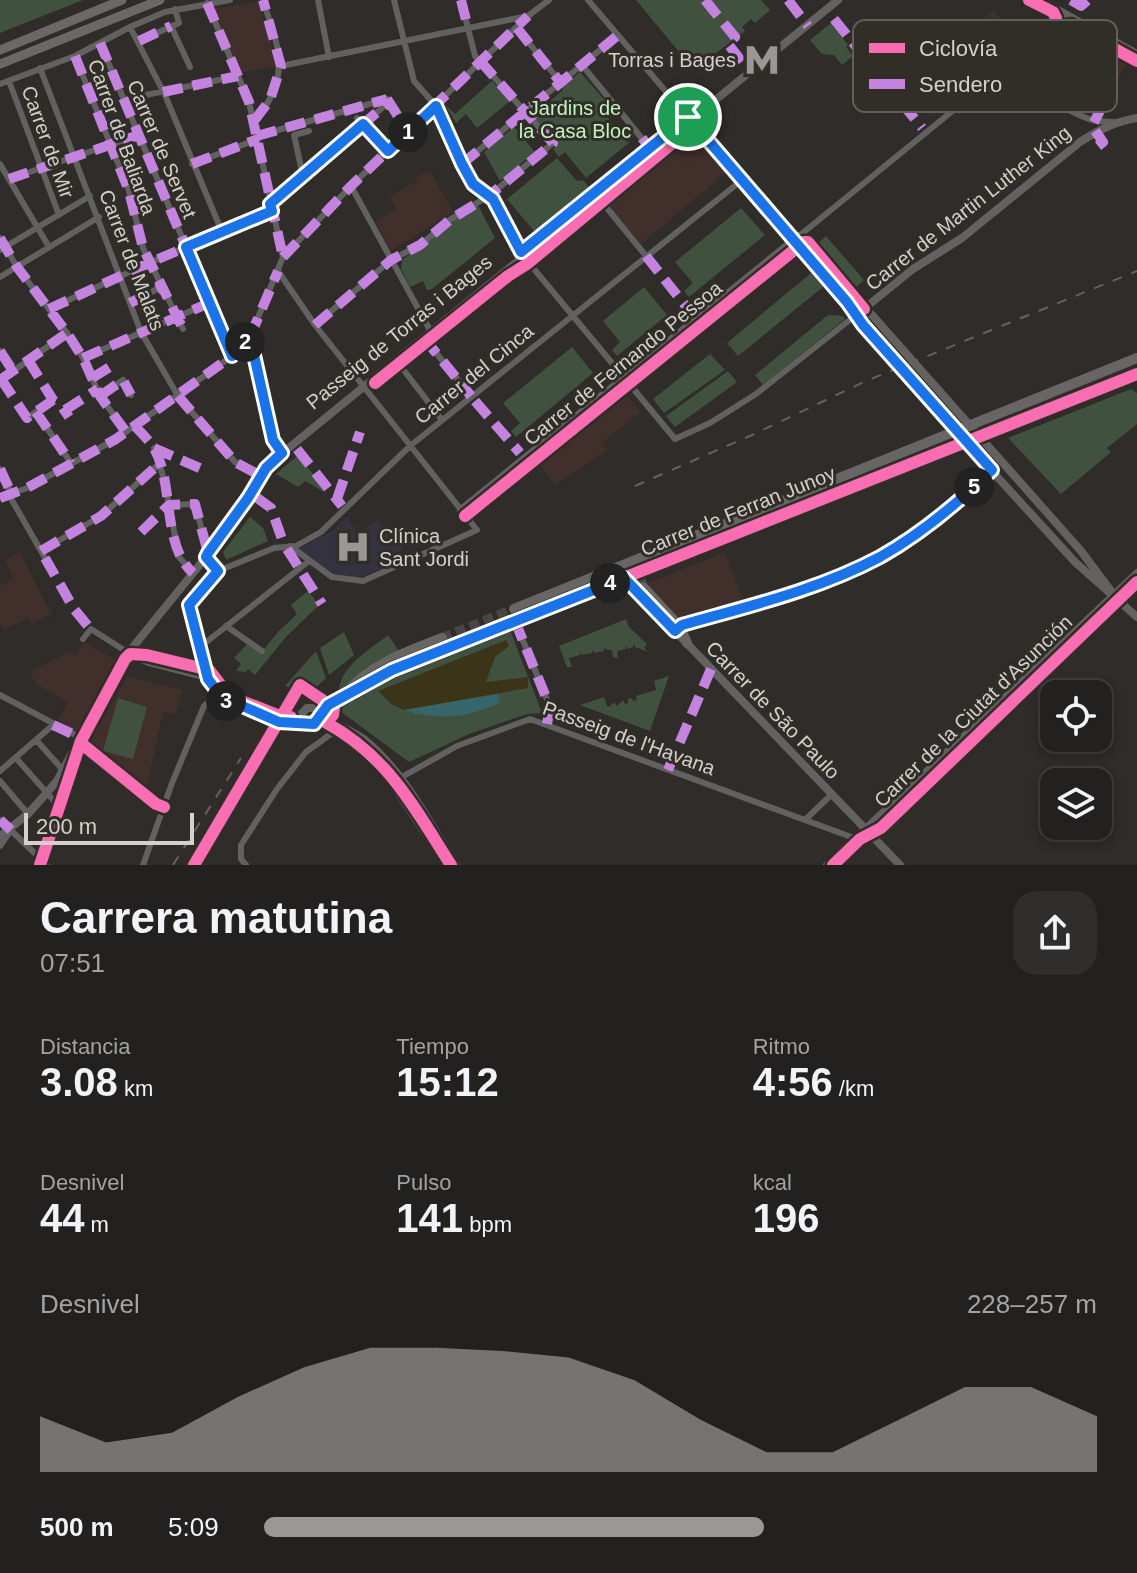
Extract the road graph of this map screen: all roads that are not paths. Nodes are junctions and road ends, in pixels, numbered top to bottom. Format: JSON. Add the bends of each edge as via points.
{"nodes":[{"id":1,"x":122,"y":0,"type":"edge"},
{"id":2,"x":160,"y":0,"type":"edge"},
{"id":3,"x":230,"y":0,"type":"edge"},
{"id":4,"x":263,"y":0,"type":"edge"},
{"id":5,"x":318,"y":0,"type":"edge"},
{"id":6,"x":394,"y":0,"type":"edge"},
{"id":7,"x":461,"y":0,"type":"edge"},
{"id":8,"x":549,"y":0,"type":"edge"},
{"id":9,"x":588,"y":0,"type":"edge"},
{"id":10,"x":838,"y":0,"type":"edge"},
{"id":11,"x":1040,"y":0,"type":"edge"},
{"id":12,"x":207,"y":3,"type":"junction"},
{"id":13,"x":175,"y":9,"type":"junction"},
{"id":14,"x":528,"y":16,"type":"junction"},
{"id":15,"x":1069,"y":16,"type":"junction"},
{"id":16,"x":1064,"y":20,"type":"edge"},
{"id":17,"x":1076,"y":20,"type":"edge"},
{"id":18,"x":171,"y":26,"type":"junction"},
{"id":19,"x":130,"y":27,"type":"junction"},
{"id":20,"x":468,"y":28,"type":"junction"},
{"id":21,"x":517,"y":28,"type":"junction"},
{"id":22,"x":618,"y":35,"type":"junction"},
{"id":23,"x":139,"y":41,"type":"junction"},
{"id":24,"x":100,"y":43,"type":"junction"},
{"id":25,"x":404,"y":43,"type":"junction"},
{"id":26,"x":1117,"y":43,"type":"edge"},
{"id":27,"x":0,"y":50,"type":"edge"},
{"id":28,"x":1137,"y":54,"type":"edge"},
{"id":29,"x":75,"y":56,"type":"junction"},
{"id":30,"x":329,"y":57,"type":"junction"},
{"id":31,"x":481,"y":62,"type":"junction"},
{"id":32,"x":0,"y":64,"type":"edge"},
{"id":33,"x":582,"y":65,"type":"junction"},
{"id":34,"x":281,"y":66,"type":"junction"},
{"id":35,"x":190,"y":67,"type":"dead end"},
{"id":36,"x":40,"y":68,"type":"junction"},
{"id":37,"x":238,"y":76,"type":"junction"},
{"id":38,"x":9,"y":81,"type":"junction"},
{"id":39,"x":561,"y":83,"type":"junction"},
{"id":40,"x":0,"y":84,"type":"edge"},
{"id":41,"x":163,"y":92,"type":"junction"},
{"id":42,"x":141,"y":96,"type":"dead end"},
{"id":43,"x":389,"y":102,"type":"junction"},
{"id":44,"x":436,"y":106,"type":"junction"},
{"id":45,"x":264,"y":109,"type":"dead end"},
{"id":46,"x":526,"y":111,"type":"junction"},
{"id":47,"x":951,"y":112,"type":"edge"},
{"id":48,"x":1076,"y":112,"type":"edge"},
{"id":49,"x":357,"y":118,"type":"dead end"},
{"id":50,"x":1137,"y":118,"type":"edge"},
{"id":51,"x":691,"y":121,"type":"junction"},
{"id":52,"x":1117,"y":122,"type":"junction"},
{"id":53,"x":363,"y":124,"type":"junction"},
{"id":54,"x":309,"y":131,"type":"dead end"},
{"id":55,"x":408,"y":132,"type":"junction"},
{"id":56,"x":139,"y":135,"type":"junction"},
{"id":57,"x":257,"y":138,"type":"junction"},
{"id":58,"x":111,"y":145,"type":"junction"},
{"id":59,"x":388,"y":151,"type":"junction"},
{"id":60,"x":653,"y":152,"type":"junction"},
{"id":61,"x":74,"y":158,"type":"junction"},
{"id":62,"x":0,"y":164,"type":"edge"},
{"id":63,"x":192,"y":164,"type":"junction"},
{"id":64,"x":462,"y":164,"type":"junction"},
{"id":65,"x":41,"y":168,"type":"junction"},
{"id":66,"x":303,"y":176,"type":"junction"},
{"id":67,"x":9,"y":179,"type":"junction"},
{"id":68,"x":742,"y":180,"type":"junction"},
{"id":69,"x":351,"y":186,"type":"junction"},
{"id":70,"x":490,"y":195,"type":"junction"},
{"id":71,"x":90,"y":196,"type":"junction"},
{"id":72,"x":598,"y":197,"type":"junction"},
{"id":73,"x":271,"y":207,"type":"junction"},
{"id":74,"x":59,"y":215,"type":"junction"},
{"id":75,"x":99,"y":217,"type":"junction"},
{"id":76,"x":38,"y":227,"type":"junction"},
{"id":77,"x":222,"y":232,"type":"junction"},
{"id":78,"x":0,"y":238,"type":"edge"},
{"id":79,"x":796,"y":238,"type":"junction"},
{"id":80,"x":49,"y":247,"type":"junction"},
{"id":81,"x":3,"y":248,"type":"edge"},
{"id":82,"x":186,"y":248,"type":"junction"},
{"id":83,"x":646,"y":256,"type":"junction"},
{"id":84,"x":283,"y":257,"type":"junction"},
{"id":85,"x":524,"y":257,"type":"junction"},
{"id":86,"x":391,"y":260,"type":"junction"},
{"id":87,"x":151,"y":262,"type":"junction"},
{"id":88,"x":17,"y":267,"type":"junction"},
{"id":89,"x":278,"y":271,"type":"junction"},
{"id":90,"x":120,"y":276,"type":"junction"},
{"id":91,"x":0,"y":277,"type":"edge"},
{"id":92,"x":163,"y":286,"type":"junction"},
{"id":93,"x":130,"y":303,"type":"junction"},
{"id":94,"x":209,"y":303,"type":"junction"},
{"id":95,"x":49,"y":309,"type":"junction"},
{"id":96,"x":860,"y":312,"type":"junction"},
{"id":97,"x":177,"y":316,"type":"junction"},
{"id":98,"x":573,"y":316,"type":"junction"},
{"id":99,"x":315,"y":325,"type":"junction"},
{"id":100,"x":183,"y":329,"type":"dead end"},
{"id":101,"x":141,"y":332,"type":"junction"},
{"id":102,"x":67,"y":333,"type":"junction"},
{"id":103,"x":427,"y":335,"type":"junction"},
{"id":104,"x":250,"y":337,"type":"junction"},
{"id":105,"x":0,"y":351,"type":"edge"},
{"id":106,"x":232,"y":356,"type":"junction"},
{"id":107,"x":83,"y":358,"type":"junction"},
{"id":108,"x":1137,"y":358,"type":"edge"},
{"id":109,"x":396,"y":360,"type":"junction"},
{"id":110,"x":13,"y":371,"type":"junction"},
{"id":111,"x":1137,"y":374,"type":"edge"},
{"id":112,"x":625,"y":379,"type":"junction"},
{"id":113,"x":0,"y":380,"type":"edge"},
{"id":114,"x":363,"y":387,"type":"junction"},
{"id":115,"x":131,"y":395,"type":"dead end"},
{"id":116,"x":100,"y":396,"type":"junction"},
{"id":117,"x":178,"y":396,"type":"junction"},
{"id":118,"x":471,"y":396,"type":"junction"},
{"id":119,"x":53,"y":400,"type":"dead end"},
{"id":120,"x":38,"y":415,"type":"junction"},
{"id":121,"x":27,"y":418,"type":"dead end"},
{"id":122,"x":442,"y":420,"type":"junction"},
{"id":123,"x":126,"y":432,"type":"junction"},
{"id":124,"x":981,"y":436,"type":"junction"},
{"id":125,"x":966,"y":442,"type":"junction"},
{"id":126,"x":410,"y":446,"type":"junction"},
{"id":127,"x":154,"y":448,"type":"dead end"},
{"id":128,"x":282,"y":453,"type":"junction"},
{"id":129,"x":71,"y":463,"type":"junction"},
{"id":130,"x":160,"y":463,"type":"junction"},
{"id":131,"x":0,"y":469,"type":"edge"},
{"id":132,"x":992,"y":470,"type":"junction"},
{"id":133,"x":261,"y":476,"type":"junction"},
{"id":134,"x":9,"y":495,"type":"junction"},
{"id":135,"x":0,"y":496,"type":"edge"},
{"id":136,"x":169,"y":505,"type":"junction"},
{"id":137,"x":461,"y":510,"type":"junction"},
{"id":138,"x":290,"y":546,"type":"junction"},
{"id":139,"x":207,"y":555,"type":"junction"},
{"id":140,"x":309,"y":561,"type":"junction"},
{"id":141,"x":218,"y":571,"type":"junction"},
{"id":142,"x":1137,"y":572,"type":"edge"},
{"id":143,"x":193,"y":573,"type":"junction"},
{"id":144,"x":624,"y":578,"type":"junction"},
{"id":145,"x":643,"y":587,"type":"dead end"},
{"id":146,"x":1114,"y":595,"type":"junction"},
{"id":147,"x":174,"y":597,"type":"junction"},
{"id":148,"x":189,"y":605,"type":"junction"},
{"id":149,"x":514,"y":609,"type":"tunnel mouth"},
{"id":150,"x":1137,"y":617,"type":"edge"},
{"id":151,"x":515,"y":621,"type":"junction"},
{"id":152,"x":226,"y":626,"type":"junction"},
{"id":153,"x":678,"y":629,"type":"junction"},
{"id":154,"x":442,"y":638,"type":"tunnel mouth"},
{"id":155,"x":83,"y":639,"type":"dead end"},
{"id":156,"x":687,"y":643,"type":"joint"},
{"id":157,"x":200,"y":647,"type":"junction"},
{"id":158,"x":262,"y":651,"type":"dead end"},
{"id":159,"x":130,"y":654,"type":"junction"},
{"id":160,"x":208,"y":679,"type":"junction"},
{"id":161,"x":219,"y":693,"type":"junction"},
{"id":162,"x":0,"y":695,"type":"edge"},
{"id":163,"x":339,"y":699,"type":"junction"},
{"id":164,"x":313,"y":718,"type":"junction"},
{"id":165,"x":332,"y":719,"type":"junction"},
{"id":166,"x":547,"y":724,"type":"junction"},
{"id":167,"x":53,"y":725,"type":"junction"},
{"id":168,"x":335,"y":731,"type":"junction"},
{"id":169,"x":80,"y":740,"type":"junction"},
{"id":170,"x":37,"y":741,"type":"junction"},
{"id":171,"x":16,"y":758,"type":"junction"},
{"id":172,"x":63,"y":770,"type":"junction"},
{"id":173,"x":0,"y":771,"type":"edge"},
{"id":174,"x":396,"y":780,"type":"junction"},
{"id":175,"x":0,"y":781,"type":"edge"},
{"id":176,"x":47,"y":793,"type":"junction"},
{"id":177,"x":832,"y":794,"type":"junction"},
{"id":178,"x":164,"y":807,"type":"junction"},
{"id":179,"x":62,"y":810,"type":"junction"},
{"id":180,"x":28,"y":814,"type":"junction"},
{"id":181,"x":806,"y":819,"type":"junction"},
{"id":182,"x":0,"y":820,"type":"edge"},
{"id":183,"x":11,"y":830,"type":"junction"},
{"id":184,"x":868,"y":833,"type":"junction"},
{"id":185,"x":0,"y":836,"type":"edge"},
{"id":186,"x":854,"y":838,"type":"junction"},
{"id":187,"x":0,"y":846,"type":"edge"},
{"id":188,"x":841,"y":856,"type":"junction"},
{"id":189,"x":45,"y":864,"type":"edge"},
{"id":190,"x":245,"y":864,"type":"edge"},
{"id":191,"x":143,"y":865,"type":"edge"},
{"id":192,"x":447,"y":865,"type":"edge"},
{"id":193,"x":456,"y":865,"type":"edge"},
{"id":194,"x":826,"y":865,"type":"edge"},
{"id":195,"x":838,"y":865,"type":"edge"},
{"id":196,"x":850,"y":865,"type":"edge"},
{"id":197,"x":900,"y":865,"type":"edge"}],
"edges":[{"from":1,"to":27,"type":"main road"},
{"from":2,"to":32,"type":"main road"},
{"from":3,"to":12,"type":"street"},
{"from":4,"to":34,"type":"street"},
{"from":5,"to":30,"type":"street"},
{"from":6,"to":25,"type":"street"},
{"from":7,"to":20,"type":"street"},
{"from":8,"to":14,"type":"street"},
{"from":9,"to":22,"type":"street"},
{"from":10,"to":51,"type":"street","name":"Passeig de Torras i Bages"},
{"from":11,"to":15,"type":"street"},
{"from":12,"to":13,"type":"street"},
{"from":12,"to":37,"type":"street"},
{"from":13,"to":18,"type":"street","via":[[179,23]]},
{"from":13,"to":19,"type":"street"},
{"from":14,"to":20,"type":"street"},
{"from":14,"to":21,"type":"street"},
{"from":15,"to":16,"type":"street","name":"Carrer de Fernando Pessoa"},
{"from":15,"to":17,"type":"street"},
{"from":18,"to":23,"type":"street"},
{"from":18,"to":35,"type":"street"},
{"from":19,"to":23,"type":"street"},
{"from":19,"to":24,"type":"street"},
{"from":20,"to":25,"type":"street"},
{"from":20,"to":31,"type":"street"},
{"from":21,"to":31,"type":"street"},
{"from":21,"to":39,"type":"street"},
{"from":22,"to":33,"type":"street"},
{"from":22,"to":51,"type":"street"},
{"from":23,"to":41,"type":"street"},
{"from":24,"to":29,"type":"street"},
{"from":24,"to":56,"type":"street","name":"Carrer de Servet"},
{"from":25,"to":30,"type":"street"},
{"from":25,"to":44,"type":"street","via":[[414,81]]},
{"from":26,"to":28,"type":"street"},
{"from":29,"to":36,"type":"street"},
{"from":29,"to":58,"type":"street","name":"Carrer de Baliarda"},
{"from":30,"to":34,"type":"street"},
{"from":31,"to":44,"type":"street"},
{"from":31,"to":46,"type":"street"},
{"from":33,"to":39,"type":"street"},
{"from":33,"to":60,"type":"street"},
{"from":34,"to":45,"type":"street"},
{"from":36,"to":38,"type":"street"},
{"from":36,"to":61,"type":"street","name":"Carrer de Malats"},
{"from":37,"to":41,"type":"street"},
{"from":37,"to":57,"type":"street"},
{"from":38,"to":40,"type":"street"},
{"from":38,"to":65,"type":"street","name":"Carrer de Mir"},
{"from":39,"to":46,"type":"street"},
{"from":41,"to":42,"type":"street"},
{"from":41,"to":63,"type":"street"},
{"from":43,"to":53,"type":"street"},
{"from":43,"to":55,"type":"street"},
{"from":43,"to":57,"type":"street"},
{"from":44,"to":55,"type":"street"},
{"from":44,"to":64,"type":"street"},
{"from":46,"to":64,"type":"street"},
{"from":46,"to":70,"type":"street","via":[[553,143]]},
{"from":47,"to":79,"type":"street","name":"Carrer de Fernando Pessoa"},
{"from":48,"to":52,"type":"street"},
{"from":49,"to":53,"type":"street"},
{"from":50,"to":52,"type":"street","name":"Carrer de Martin Luther King"},
{"from":51,"to":60,"type":"street","name":"Passeig de Torras i Bages"},
{"from":51,"to":68,"type":"street"},
{"from":52,"to":96,"type":"street","name":"Carrer de Martin Luther King","via":[[1080,142]]},
{"from":53,"to":59,"type":"street"},
{"from":53,"to":66,"type":"street"},
{"from":54,"to":66,"type":"street","via":[[294,135]]},
{"from":55,"to":59,"type":"street"},
{"from":56,"to":58,"type":"street"},
{"from":56,"to":82,"type":"street","name":"Carrer de Servet"},
{"from":57,"to":63,"type":"street"},
{"from":57,"to":73,"type":"street"},
{"from":58,"to":61,"type":"street"},
{"from":58,"to":87,"type":"street","name":"Carrer de Baliarda"},
{"from":59,"to":69,"type":"street"},
{"from":60,"to":72,"type":"street","name":"Passeig de Torras i Bages"},
{"from":61,"to":65,"type":"street"},
{"from":61,"to":71,"type":"street","name":"Carrer de Malats"},
{"from":62,"to":67,"type":"street"},
{"from":63,"to":77,"type":"street"},
{"from":64,"to":70,"type":"street","via":[[473,184]]},
{"from":65,"to":67,"type":"street"},
{"from":65,"to":74,"type":"street","name":"Carrer de Mir"},
{"from":66,"to":73,"type":"street"},
{"from":67,"to":76,"type":"street"},
{"from":68,"to":79,"type":"street"},
{"from":68,"to":83,"type":"street","name":"Carrer del Cinca"},
{"from":69,"to":84,"type":"street"},
{"from":69,"to":86,"type":"street"},
{"from":70,"to":85,"type":"street"},
{"from":70,"to":86,"type":"street"},
{"from":71,"to":74,"type":"street"},
{"from":71,"to":75,"type":"street","name":"Carrer de Malats"},
{"from":72,"to":83,"type":"street"},
{"from":72,"to":85,"type":"street","name":"Passeig de Torras i Bages"},
{"from":73,"to":77,"type":"street"},
{"from":73,"to":84,"type":"street"},
{"from":74,"to":76,"type":"street"},
{"from":75,"to":80,"type":"street"},
{"from":75,"to":90,"type":"street","name":"Carrer de Malats"},
{"from":76,"to":80,"type":"street"},
{"from":76,"to":81,"type":"street"},
{"from":77,"to":82,"type":"street"},
{"from":78,"to":81,"type":"street"},
{"from":79,"to":96,"type":"street"},
{"from":79,"to":112,"type":"street","name":"Carrer de Fernando Pessoa"},
{"from":80,"to":88,"type":"street"},
{"from":81,"to":88,"type":"street"},
{"from":82,"to":87,"type":"street"},
{"from":82,"to":94,"type":"street","name":"Carrer de Servet"},
{"from":83,"to":98,"type":"street","name":"Carrer del Cinca"},
{"from":84,"to":89,"type":"street"},
{"from":85,"to":98,"type":"street"},
{"from":85,"to":103,"type":"street","name":"Passeig de Torras i Bages"},
{"from":86,"to":99,"type":"street"},
{"from":86,"to":103,"type":"street"},
{"from":87,"to":90,"type":"street"},
{"from":87,"to":92,"type":"street","name":"Carrer de Baliarda"},
{"from":88,"to":91,"type":"street"},
{"from":88,"to":95,"type":"street"},
{"from":89,"to":99,"type":"street"},
{"from":89,"to":104,"type":"street"},
{"from":90,"to":93,"type":"street","name":"Carrer de Malats"},
{"from":90,"to":95,"type":"street"},
{"from":92,"to":93,"type":"street"},
{"from":92,"to":97,"type":"street","name":"Carrer de Baliarda"},
{"from":93,"to":101,"type":"street","name":"Carrer de Malats"},
{"from":94,"to":97,"type":"street"},
{"from":94,"to":106,"type":"street","name":"Carrer de Servet"},
{"from":95,"to":102,"type":"street"},
{"from":96,"to":112,"type":"street","name":"Carrer de Martin Luther King","via":[[756,394],[675,439]]},
{"from":96,"to":124,"type":"street","via":[[878,322]]},
{"from":96,"to":125,"type":"street","via":[[868,331]]},
{"from":97,"to":100,"type":"street","name":"Carrer de Baliarda"},
{"from":97,"to":101,"type":"street"},
{"from":98,"to":112,"type":"street"},
{"from":98,"to":118,"type":"street","name":"Carrer del Cinca"},
{"from":99,"to":114,"type":"street"},
{"from":101,"to":107,"type":"street"},
{"from":101,"to":117,"type":"street","name":"Carrer de Malats"},
{"from":102,"to":107,"type":"street"},
{"from":102,"to":110,"type":"street"},
{"from":103,"to":109,"type":"street","name":"Passeig de Torras i Bages"},
{"from":103,"to":118,"type":"street"},
{"from":104,"to":106,"type":"street"},
{"from":104,"to":128,"type":"street","via":[[273,440]]},
{"from":105,"to":110,"type":"street"},
{"from":106,"to":117,"type":"street"},
{"from":107,"to":116,"type":"street"},
{"from":108,"to":149,"type":"highway"},
{"from":109,"to":114,"type":"street","name":"Passeig de Torras i Bages"},
{"from":109,"to":122,"type":"street"},
{"from":110,"to":113,"type":"street"},
{"from":111,"to":124,"type":"street","name":"Carrer de Ferran Junoy"},
{"from":112,"to":137,"type":"street","name":"Carrer de Fernando Pessoa"},
{"from":114,"to":126,"type":"street"},
{"from":114,"to":128,"type":"street","name":"Passeig de Torras i Bages"},
{"from":115,"to":116,"type":"street","via":[[123,380]]},
{"from":116,"to":123,"type":"street"},
{"from":117,"to":123,"type":"street"},
{"from":117,"to":133,"type":"street","name":"Carrer de Malats","via":[[235,462]]},
{"from":118,"to":122,"type":"street","name":"Carrer del Cinca"},
{"from":119,"to":120,"type":"street"},
{"from":120,"to":121,"type":"street"},
{"from":120,"to":129,"type":"street"},
{"from":122,"to":126,"type":"street","name":"Carrer del Cinca"},
{"from":123,"to":129,"type":"street"},
{"from":124,"to":125,"type":"street","name":"Carrer de Ferran Junoy"},
{"from":124,"to":146,"type":"street"},
{"from":125,"to":132,"type":"street"},
{"from":125,"to":144,"type":"street","name":"Carrer de Ferran Junoy"},
{"from":126,"to":137,"type":"street"},
{"from":126,"to":138,"type":"street","name":"Carrer del Cinca","via":[[321,532]]},
{"from":127,"to":130,"type":"street"},
{"from":128,"to":133,"type":"street","name":"Passeig de Torras i Bages"},
{"from":129,"to":134,"type":"street"},
{"from":130,"to":134,"type":"street","via":[[101,516],[43,554]]},
{"from":130,"to":136,"type":"street"},
{"from":131,"to":134,"type":"street"},
{"from":132,"to":146,"type":"street","via":[[1094,582]]},
{"from":132,"to":153,"type":"street","via":[[941,515],[873,560],[778,599]]},
{"from":133,"to":139,"type":"street","name":"Passeig de Torras i Bages"},
{"from":134,"to":135,"type":"street"},
{"from":136,"to":139,"type":"street","via":[[195,504]]},
{"from":136,"to":143,"type":"street","via":[[179,557]]},
{"from":137,"to":140,"type":"street","via":[[477,530],[363,581],[332,577]]},
{"from":138,"to":140,"type":"street"},
{"from":138,"to":141,"type":"street","name":"Carrer del Cinca"},
{"from":139,"to":141,"type":"street"},
{"from":139,"to":143,"type":"street","name":"Passeig de Torras i Bages"},
{"from":140,"to":152,"type":"street"},
{"from":141,"to":148,"type":"street"},
{"from":142,"to":146,"type":"street","name":"Carrer de la Ciutat d'Asunción"},
{"from":143,"to":147,"type":"street","name":"Passeig de Torras i Bages"},
{"from":144,"to":151,"type":"street","name":"Carrer de Ferran Junoy"},
{"from":144,"to":153,"type":"street"},
{"from":145,"to":153,"type":"highway"},
{"from":146,"to":150,"type":"street"},
{"from":146,"to":184,"type":"street","name":"Carrer de la Ciutat d'Asunción"},
{"from":147,"to":148,"type":"street"},
{"from":147,"to":159,"type":"street","name":"Passeig de Torras i Bages"},
{"from":148,"to":157,"type":"street"},
{"from":151,"to":163,"type":"street","name":"Carrer de Ferran Junoy","via":[[392,670]]},
{"from":151,"to":166,"type":"street","via":[[550,707]]},
{"from":152,"to":157,"type":"street"},
{"from":152,"to":158,"type":"street"},
{"from":153,"to":156,"type":"highway"},
{"from":154,"to":163,"type":"highway","via":[[386,662]]},
{"from":155,"to":159,"type":"street","via":[[90,628]]},
{"from":156,"to":177,"type":"street","name":"Carrer de São Paulo"},
{"from":157,"to":160,"type":"street"},
{"from":159,"to":160,"type":"street"},
{"from":159,"to":169,"type":"street","name":"Passeig de Torras i Bages"},
{"from":160,"to":161,"type":"street"},
{"from":161,"to":164,"type":"street","via":[[233,704],[291,725]]},
{"from":161,"to":178,"type":"street","via":[[204,706]]},
{"from":162,"to":167,"type":"street"},
{"from":163,"to":164,"type":"street","name":"Carrer de Ferran Junoy"},
{"from":163,"to":165,"type":"street"},
{"from":164,"to":165,"type":"street"},
{"from":164,"to":168,"type":"street"},
{"from":165,"to":174,"type":"street","via":[[365,740]]},
{"from":166,"to":174,"type":"street","name":"Passeig de l'Havana","via":[[530,719],[501,728],[436,755]]},
{"from":166,"to":181,"type":"street","name":"Passeig de l'Havana"},
{"from":167,"to":169,"type":"street"},
{"from":167,"to":170,"type":"street"},
{"from":168,"to":174,"type":"street"},
{"from":168,"to":190,"type":"street","via":[[306,752],[277,789],[241,845]]},
{"from":169,"to":172,"type":"street"},
{"from":169,"to":178,"type":"street"},
{"from":169,"to":179,"type":"street"},
{"from":170,"to":171,"type":"street"},
{"from":170,"to":172,"type":"street"},
{"from":171,"to":173,"type":"street"},
{"from":171,"to":176,"type":"street"},
{"from":172,"to":176,"type":"street"},
{"from":174,"to":192,"type":"street"},
{"from":174,"to":193,"type":"street"},
{"from":175,"to":180,"type":"street"},
{"from":176,"to":179,"type":"street"},
{"from":176,"to":180,"type":"street"},
{"from":177,"to":181,"type":"street"},
{"from":177,"to":184,"type":"street","name":"Carrer de São Paulo"},
{"from":178,"to":191,"type":"street"},
{"from":179,"to":189,"type":"street"},
{"from":180,"to":183,"type":"street"},
{"from":181,"to":186,"type":"street","name":"Passeig de l'Havana"},
{"from":182,"to":183,"type":"street"},
{"from":183,"to":185,"type":"street"},
{"from":183,"to":187,"type":"street"},
{"from":183,"to":189,"type":"street"},
{"from":184,"to":186,"type":"street","name":"Carrer de la Ciutat d'Asunción"},
{"from":184,"to":188,"type":"street","name":"Carrer de la Ciutat d'Asunción"},
{"from":184,"to":197,"type":"street","name":"Carrer de São Paulo"},
{"from":186,"to":188,"type":"street","name":"Carrer de la Ciutat d'Asunción"},
{"from":188,"to":194,"type":"street","name":"Carrer de la Ciutat d'Asunción"},
{"from":188,"to":195,"type":"street","name":"Carrer de la Ciutat d'Asunción"},
{"from":188,"to":196,"type":"street"}]}
